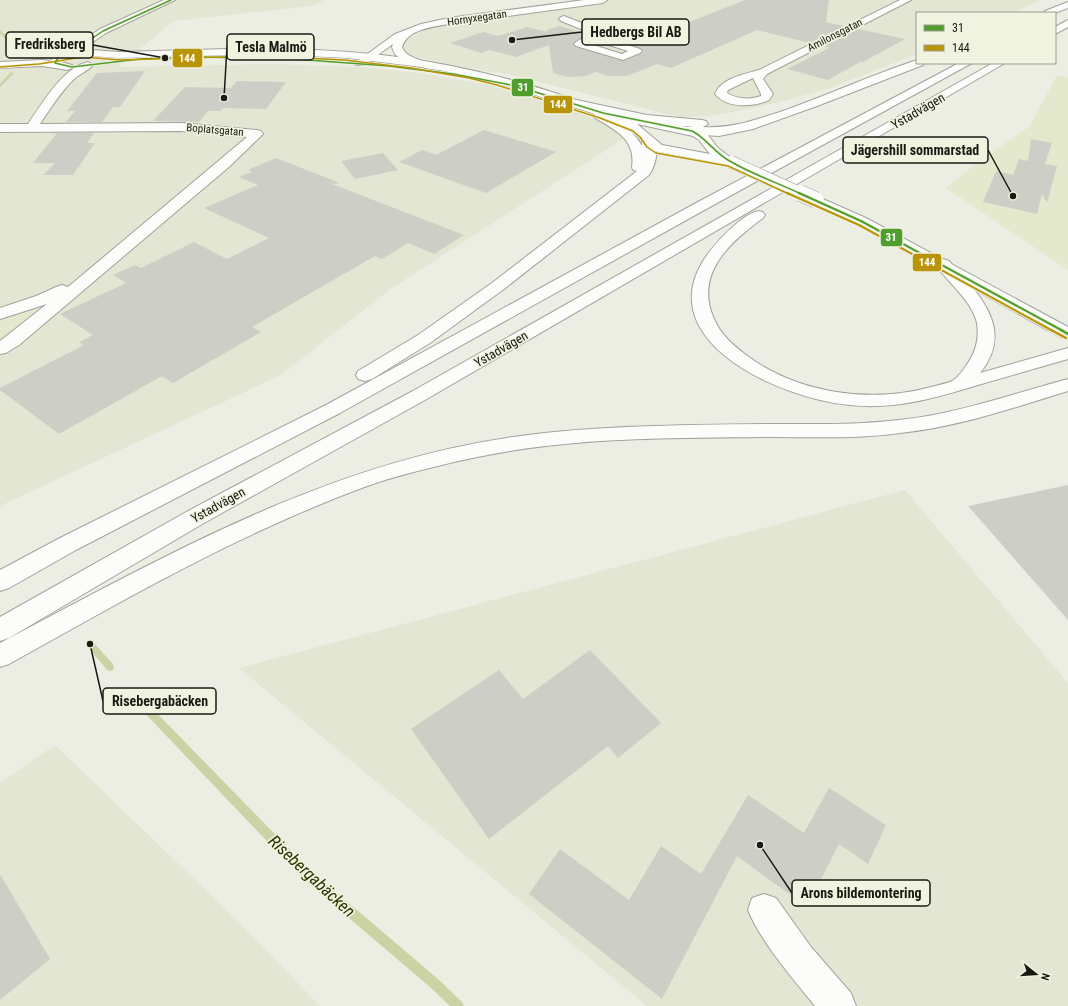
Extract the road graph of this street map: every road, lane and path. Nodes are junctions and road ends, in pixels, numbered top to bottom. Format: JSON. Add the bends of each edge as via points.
{"nodes":[{"id":1,"x":171,"y":0,"type":"edge"},
{"id":2,"x":603,"y":0,"type":"edge"},
{"id":3,"x":907,"y":0,"type":"edge"},
{"id":4,"x":1068,"y":6,"type":"edge"},
{"id":5,"x":545,"y":8,"type":"junction"},
{"id":6,"x":1051,"y":12,"type":"edge"},
{"id":7,"x":1056,"y":14,"type":"edge"},
{"id":8,"x":1068,"y":23,"type":"edge"},
{"id":9,"x":1056,"y":30,"type":"edge"},
{"id":10,"x":103,"y":31,"type":"junction"},
{"id":11,"x":407,"y":32,"type":"junction"},
{"id":12,"x":592,"y":37,"type":"junction"},
{"id":13,"x":397,"y":45,"type":"junction"},
{"id":14,"x":103,"y":53,"type":"junction"},
{"id":15,"x":67,"y":55,"type":"junction"},
{"id":16,"x":369,"y":61,"type":"junction"},
{"id":17,"x":0,"y":62,"type":"edge"},
{"id":18,"x":917,"y":64,"type":"edge"},
{"id":19,"x":965,"y":64,"type":"edge"},
{"id":20,"x":998,"y":64,"type":"edge"},
{"id":21,"x":0,"y":65,"type":"edge"},
{"id":22,"x":91,"y":65,"type":"junction"},
{"id":23,"x":60,"y":66,"type":"junction"},
{"id":24,"x":439,"y":67,"type":"junction"},
{"id":25,"x":763,"y":72,"type":"dead end"},
{"id":26,"x":66,"y":81,"type":"junction"},
{"id":27,"x":518,"y":86,"type":"junction"},
{"id":28,"x":567,"y":102,"type":"junction"},
{"id":29,"x":602,"y":113,"type":"junction"},
{"id":30,"x":779,"y":116,"type":"junction"},
{"id":31,"x":0,"y":128,"type":"edge"},
{"id":32,"x":32,"y":128,"type":"junction"},
{"id":33,"x":686,"y":130,"type":"junction"},
{"id":34,"x":648,"y":140,"type":"junction"},
{"id":35,"x":849,"y":150,"type":"junction"},
{"id":36,"x":730,"y":162,"type":"junction"},
{"id":37,"x":615,"y":194,"type":"junction"},
{"id":38,"x":943,"y":264,"type":"junction"},
{"id":39,"x":96,"y":271,"type":"junction"},
{"id":40,"x":0,"y":314,"type":"edge"},
{"id":41,"x":1068,"y":334,"type":"edge"},
{"id":42,"x":0,"y":349,"type":"edge"},
{"id":43,"x":1068,"y":353,"type":"edge"},
{"id":44,"x":960,"y":384,"type":"junction"},
{"id":45,"x":1068,"y":386,"type":"edge"},
{"id":46,"x":68,"y":544,"type":"junction"},
{"id":47,"x":0,"y":581,"type":"edge"},
{"id":48,"x":0,"y":630,"type":"edge"},
{"id":49,"x":0,"y":656,"type":"edge"},
{"id":50,"x":764,"y":910,"type":"dead end"},
{"id":51,"x":838,"y":1006,"type":"edge"}],
"edges":[{"from":1,"to":10,"type":"main road"},
{"from":2,"to":5,"type":"main road","name":"Hornyxegatan"},
{"from":3,"to":25,"type":"main road","name":"Amilonsgatan"},
{"from":4,"to":6,"type":"main road"},
{"from":4,"to":7,"type":"main road"},
{"from":5,"to":11,"type":"main road","name":"Hornyxegatan","via":[[449,21]]},
{"from":5,"to":12,"type":"main road","via":[[561,19],[599,33]]},
{"from":8,"to":9,"type":"main road"},
{"from":10,"to":14,"type":"main road","via":[[93,43],[94,47]]},
{"from":10,"to":15,"type":"main road"},
{"from":11,"to":13,"type":"main road","via":[[398,40]]},
{"from":11,"to":16,"type":"main road","name":"Hornyxegatan","via":[[390,41]]},
{"from":12,"to":12,"type":"main road","via":[[579,44],[623,57],[637,51]]},
{"from":13,"to":16,"type":"main road"},
{"from":13,"to":24,"type":"main road","via":[[397,50],[404,56]]},
{"from":14,"to":15,"type":"main road","via":[[83,52]]},
{"from":14,"to":16,"type":"main road","via":[[260,51],[319,53]]},
{"from":14,"to":22,"type":"main road","via":[[106,57],[104,60]]},
{"from":15,"to":17,"type":"main road"},
{"from":15,"to":23,"type":"main road","via":[[55,61]]},
{"from":16,"to":22,"type":"main road","via":[[222,57],[136,59]]},
{"from":16,"to":24,"type":"main road"},
{"from":16,"to":27,"type":"main road"},
{"from":18,"to":30,"type":"main road"},
{"from":19,"to":46,"type":"main road","name":"Ystadvägen","via":[[333,409]]},
{"from":20,"to":35,"type":"main road","name":"Ystadvägen"},
{"from":21,"to":23,"type":"main road","via":[[34,63]]},
{"from":22,"to":23,"type":"main road"},
{"from":22,"to":26,"type":"main road","via":[[81,68]]},
{"from":23,"to":26,"type":"main road"},
{"from":24,"to":27,"type":"main road"},
{"from":26,"to":32,"type":"main road"},
{"from":27,"to":28,"type":"main road"},
{"from":28,"to":29,"type":"main road"},
{"from":28,"to":30,"type":"main road","via":[[629,116],[677,123],[731,123]]},
{"from":28,"to":37,"type":"main road","via":[[618,126],[630,136],[638,148],[638,167]]},
{"from":29,"to":33,"type":"main road"},
{"from":29,"to":34,"type":"main road","via":[[636,127]]},
{"from":30,"to":33,"type":"main road","via":[[729,131]]},
{"from":31,"to":32,"type":"main road","name":"Boplatsgatan"},
{"from":32,"to":39,"type":"main road","name":"Boplatsgatan","via":[[181,127],[257,134]]},
{"from":33,"to":34,"type":"main road","via":[[658,131],[651,134]]},
{"from":33,"to":36,"type":"main road","via":[[700,135],[714,151]]},
{"from":34,"to":36,"type":"main road","via":[[653,146],[663,150]]},
{"from":34,"to":37,"type":"main road","via":[[648,167]]},
{"from":35,"to":44,"type":"main road","via":[[838,164],[750,221],[725,242],[709,261],[699,296],[713,334],[726,348],[762,373],[804,390],[859,400],[887,401]]},
{"from":35,"to":48,"type":"main road","name":"Ystadvägen","via":[[418,396],[196,517]]},
{"from":36,"to":38,"type":"main road","bridge":true,"via":[[861,221]]},
{"from":37,"to":46,"type":"main road","via":[[498,286],[399,355],[338,391],[138,498]]},
{"from":38,"to":41,"type":"main road"},
{"from":38,"to":44,"type":"main road","via":[[970,295],[986,324],[988,340],[983,355],[974,371]]},
{"from":39,"to":40,"type":"main road","name":"Boplatsgatan","via":[[42,300]]},
{"from":39,"to":42,"type":"main road","name":"Boplatsgatan"},
{"from":43,"to":44,"type":"main road"},
{"from":45,"to":49,"type":"main road","via":[[984,411],[879,429],[597,436],[511,444],[403,466],[277,513],[184,557]]},
{"from":46,"to":47,"type":"main road","name":"Ystadvägen"},
{"from":50,"to":51,"type":"main road","via":[[799,959]]}]}
